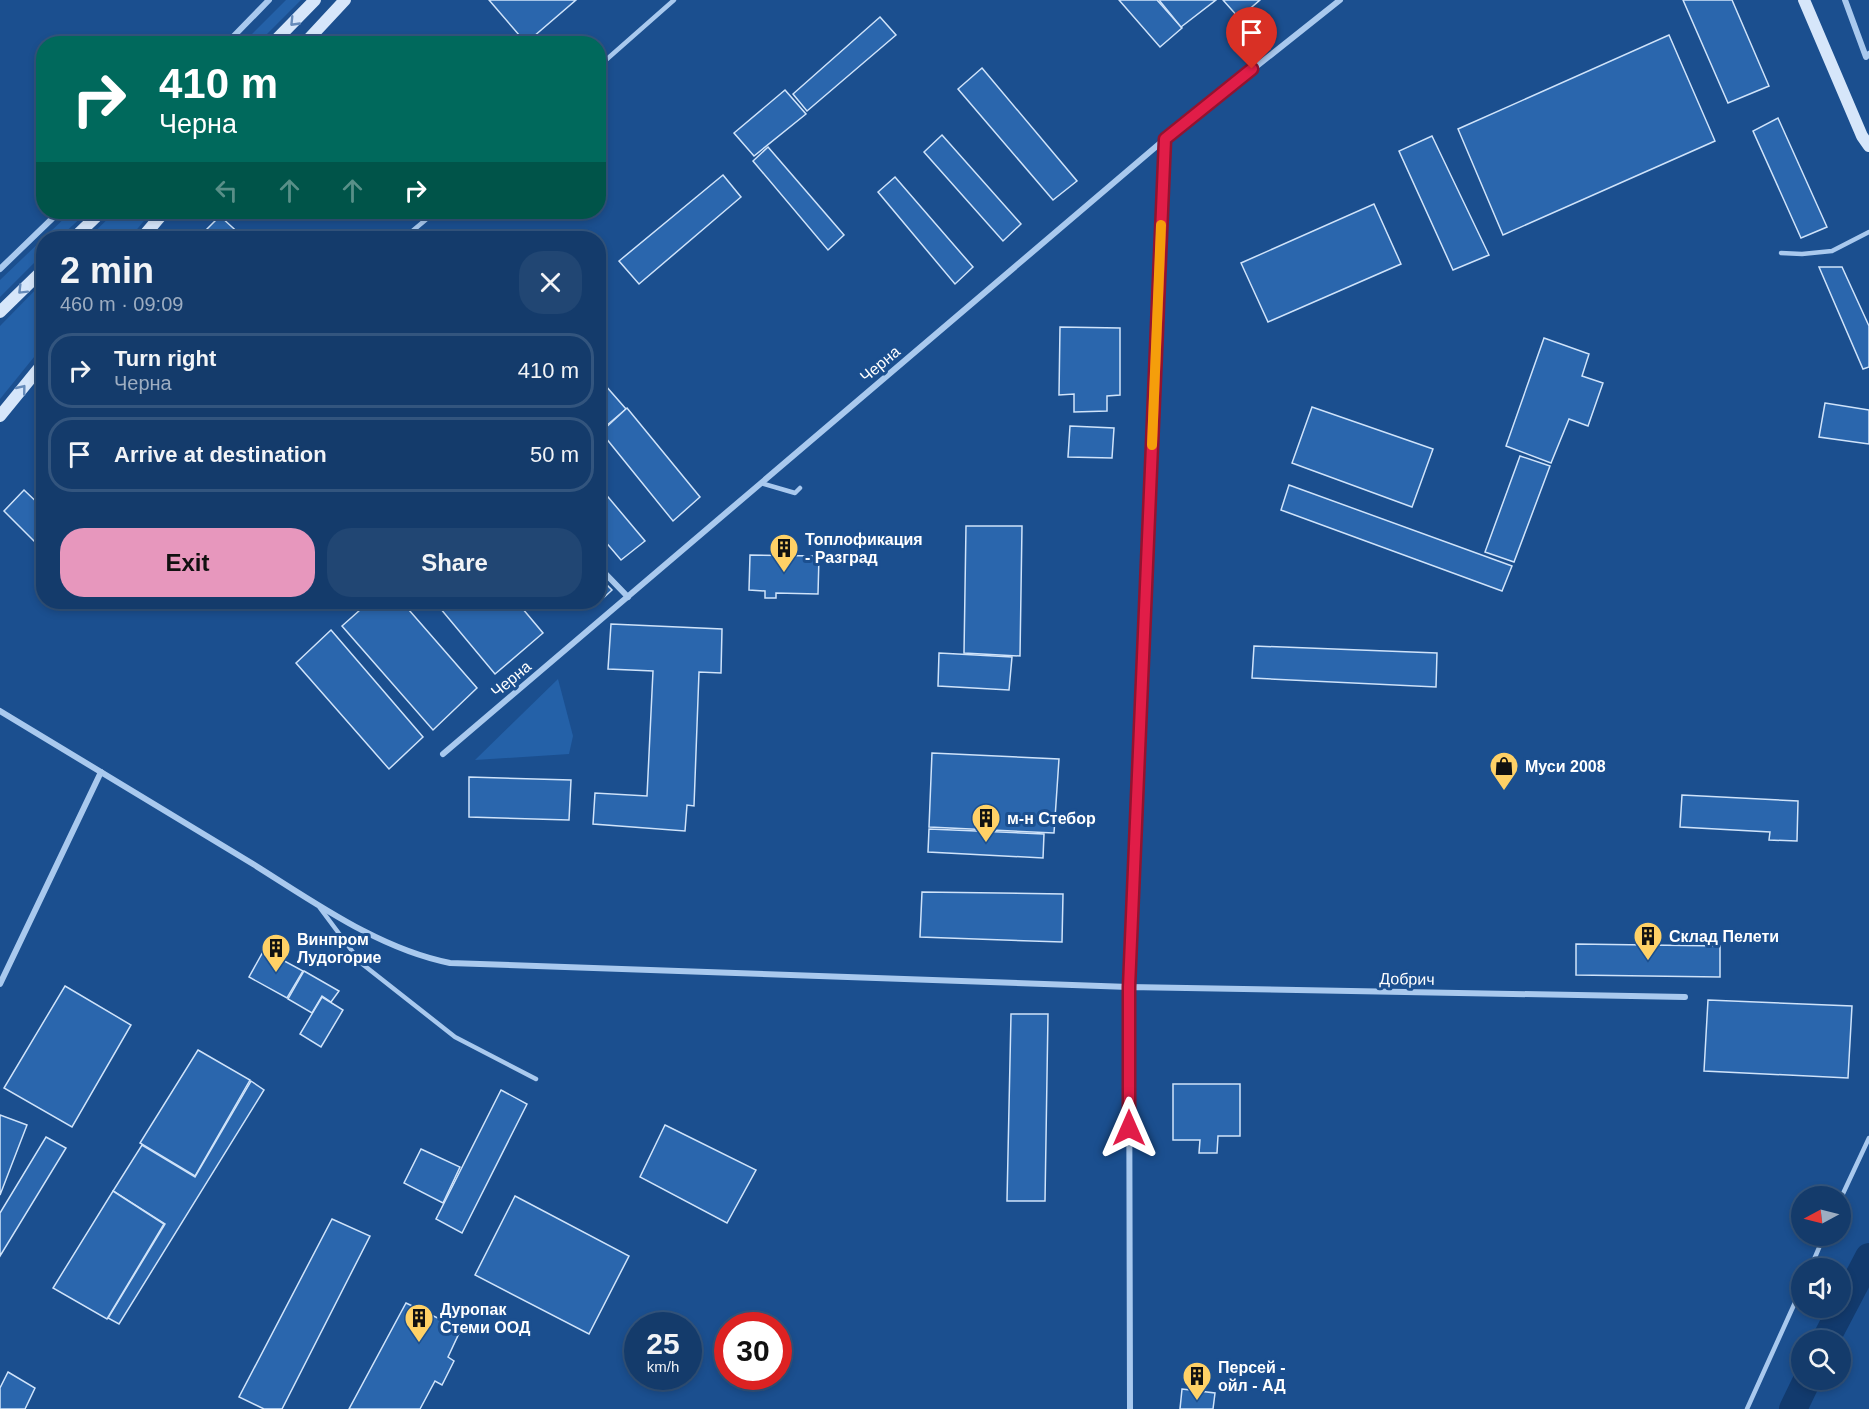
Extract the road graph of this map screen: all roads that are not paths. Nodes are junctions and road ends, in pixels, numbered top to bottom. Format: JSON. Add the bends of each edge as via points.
{"nodes":[{"id":1,"x":270,"y":0,"type":"edge"},
{"id":2,"x":315,"y":0,"type":"edge"},
{"id":3,"x":345,"y":0,"type":"edge"},
{"id":4,"x":674,"y":0,"type":"edge"},
{"id":5,"x":1340,"y":0,"type":"edge"},
{"id":6,"x":1804,"y":0,"type":"edge"},
{"id":7,"x":1845,"y":0,"type":"edge"},
{"id":8,"x":234,"y":36,"type":"edge"},
{"id":9,"x":280,"y":36,"type":"edge"},
{"id":10,"x":311,"y":36,"type":"edge"},
{"id":11,"x":1869,"y":54,"type":"edge"},
{"id":12,"x":606,"y":60,"type":"edge"},
{"id":13,"x":1165,"y":139,"type":"junction"},
{"id":14,"x":1865,"y":141,"type":"edge"},
{"id":15,"x":1869,"y":155,"type":"edge"},
{"id":16,"x":52,"y":219,"type":"edge"},
{"id":17,"x":94,"y":219,"type":"edge"},
{"id":18,"x":158,"y":219,"type":"edge"},
{"id":19,"x":427,"y":219,"type":"edge"},
{"id":20,"x":39,"y":231,"type":"edge"},
{"id":21,"x":81,"y":231,"type":"edge"},
{"id":22,"x":148,"y":231,"type":"edge"},
{"id":23,"x":412,"y":231,"type":"edge"},
{"id":24,"x":1869,"y":232,"type":"edge"},
{"id":25,"x":36,"y":234,"type":"edge"},
{"id":26,"x":1781,"y":253,"type":"dead end"},
{"id":27,"x":0,"y":269,"type":"edge"},
{"id":28,"x":36,"y":276,"type":"edge"},
{"id":29,"x":0,"y":312,"type":"edge"},
{"id":30,"x":36,"y":372,"type":"edge"},
{"id":31,"x":0,"y":416,"type":"edge"},
{"id":32,"x":761,"y":483,"type":"junction"},
{"id":33,"x":800,"y":488,"type":"dead end"},
{"id":34,"x":606,"y":574,"type":"edge"},
{"id":35,"x":628,"y":597,"type":"junction"},
{"id":36,"x":0,"y":711,"type":"edge"},
{"id":37,"x":444,"y":754,"type":"dead end"},
{"id":38,"x":101,"y":772,"type":"junction"},
{"id":39,"x":317,"y":903,"type":"junction"},
{"id":40,"x":0,"y":984,"type":"edge"},
{"id":41,"x":1129,"y":987,"type":"junction"},
{"id":42,"x":1685,"y":997,"type":"dead end"},
{"id":43,"x":536,"y":1079,"type":"dead end"},
{"id":44,"x":1869,"y":1138,"type":"edge"},
{"id":45,"x":1847,"y":1186,"type":"edge"},
{"id":46,"x":1791,"y":1311,"type":"edge"},
{"id":47,"x":1130,"y":1409,"type":"edge"},
{"id":48,"x":1747,"y":1409,"type":"edge"}],
"edges":[{"from":1,"to":8,"type":"street"},
{"from":2,"to":9,"type":"street","one_way":true},
{"from":3,"to":10,"type":"street"},
{"from":4,"to":12,"type":"lane"},
{"from":5,"to":13,"type":"street","name":"Черна"},
{"from":6,"to":14,"type":"street"},
{"from":7,"to":11,"type":"street","via":[[1866,57]]},
{"from":13,"to":32,"type":"street","name":"Черна"},
{"from":13,"to":41,"type":"street"},
{"from":14,"to":15,"type":"lane"},
{"from":16,"to":20,"type":"street"},
{"from":17,"to":21,"type":"street"},
{"from":18,"to":22,"type":"street"},
{"from":19,"to":23,"type":"lane"},
{"from":24,"to":26,"type":"lane","via":[[1832,251]]},
{"from":25,"to":27,"type":"street"},
{"from":28,"to":29,"type":"street","one_way":true},
{"from":31,"to":30,"type":"street","one_way":true},
{"from":32,"to":33,"type":"lane","via":[[795,493]]},
{"from":32,"to":35,"type":"street","name":"Черна"},
{"from":34,"to":35,"type":"street"},
{"from":35,"to":37,"type":"street","name":"Черна"},
{"from":36,"to":38,"type":"street","name":"Добрич"},
{"from":38,"to":39,"type":"street","name":"Добрич"},
{"from":38,"to":40,"type":"street"},
{"from":39,"to":41,"type":"street","name":"Добрич","via":[[402,950],[450,963]]},
{"from":39,"to":43,"type":"lane","via":[[362,963],[455,1037]]},
{"from":41,"to":42,"type":"street","name":"Добрич"},
{"from":41,"to":47,"type":"street"},
{"from":44,"to":45,"type":"lane"},
{"from":46,"to":48,"type":"lane"}]}
